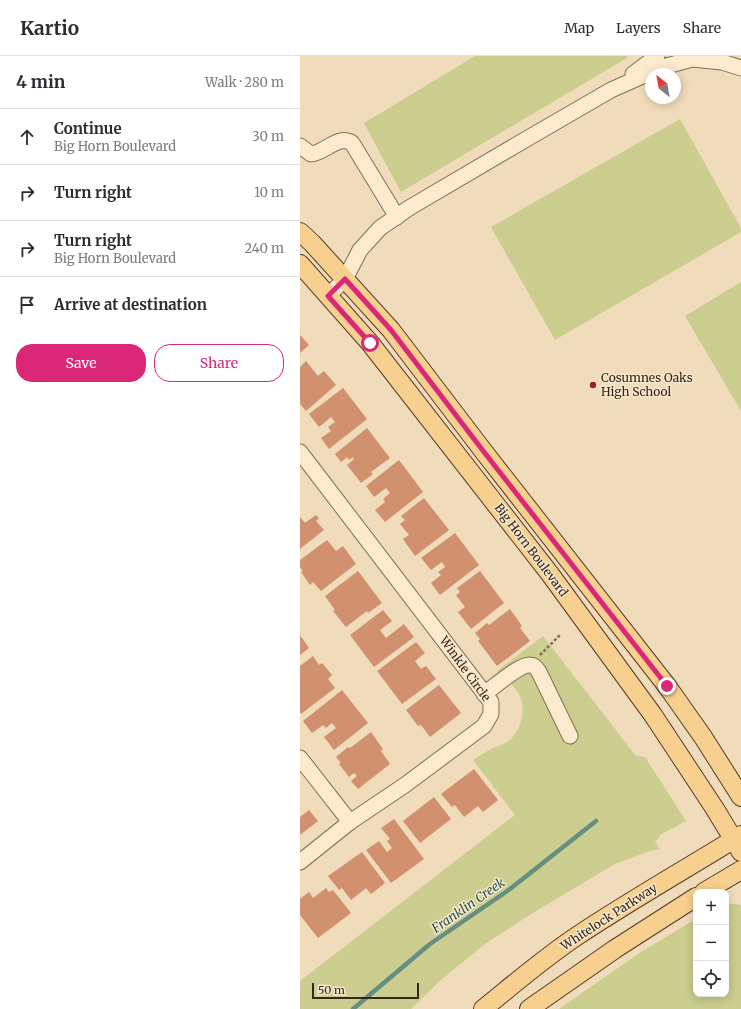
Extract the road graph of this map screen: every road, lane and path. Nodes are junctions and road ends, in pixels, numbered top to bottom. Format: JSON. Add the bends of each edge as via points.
{"nodes":[{"id":1,"x":657,"y":56,"type":"edge"},
{"id":2,"x":741,"y":68,"type":"edge"},
{"id":3,"x":611,"y":90,"type":"junction"},
{"id":4,"x":300,"y":146,"type":"edge"},
{"id":5,"x":397,"y":217,"type":"junction"},
{"id":6,"x":300,"y":232,"type":"edge"},
{"id":7,"x":300,"y":264,"type":"edge"},
{"id":8,"x":345,"y":279,"type":"junction"},
{"id":9,"x":328,"y":296,"type":"junction"},
{"id":10,"x":300,"y":452,"type":"edge"},
{"id":11,"x":561,"y":634,"type":"dead end"},
{"id":12,"x":531,"y":664,"type":"junction"},
{"id":13,"x":484,"y":694,"type":"junction"},
{"id":14,"x":570,"y":736,"type":"dead end"},
{"id":15,"x":300,"y":758,"type":"edge"},
{"id":16,"x":741,"y":797,"type":"edge"},
{"id":17,"x":350,"y":822,"type":"junction"},
{"id":18,"x":738,"y":842,"type":"edge"},
{"id":19,"x":300,"y":862,"type":"edge"},
{"id":20,"x":741,"y":870,"type":"edge"},
{"id":21,"x":709,"y":889,"type":"edge"},
{"id":22,"x":693,"y":899,"type":"edge"},
{"id":23,"x":484,"y":1009,"type":"edge"},
{"id":24,"x":529,"y":1009,"type":"edge"}],
"edges":[{"from":1,"to":3,"type":"street"},
{"from":2,"to":3,"type":"street","via":[[722,62],[692,59],[664,67]]},
{"from":3,"to":5,"type":"street"},
{"from":4,"to":5,"type":"street","via":[[311,154],[339,141],[347,140],[352,143]]},
{"from":5,"to":8,"type":"street","via":[[380,228],[360,250]]},
{"from":6,"to":8,"type":"main road","name":"Big Horn Boulevard"},
{"from":7,"to":9,"type":"main road","name":"Big Horn Boulevard"},
{"from":8,"to":9,"type":"street"},
{"from":8,"to":16,"type":"main road","name":"Big Horn Boulevard","via":[[391,330],[667,686]]},
{"from":9,"to":18,"type":"main road","name":"Big Horn Boulevard","via":[[370,343],[582,617]]},
{"from":10,"to":13,"type":"street","name":"Winkle Circle"},
{"from":11,"to":12,"type":"path"},
{"from":12,"to":13,"type":"street","via":[[518,669]]},
{"from":12,"to":14,"type":"street","via":[[539,672]]},
{"from":13,"to":17,"type":"street","name":"Winkle Circle","via":[[491,702],[491,714],[484,726]]},
{"from":15,"to":17,"type":"street"},
{"from":17,"to":19,"type":"street","name":"Winkle Circle"},
{"from":18,"to":23,"type":"main road","name":"Whitelock Parkway","via":[[666,880],[576,936]]},
{"from":20,"to":21,"type":"main road"},
{"from":22,"to":24,"type":"main road"}]}
